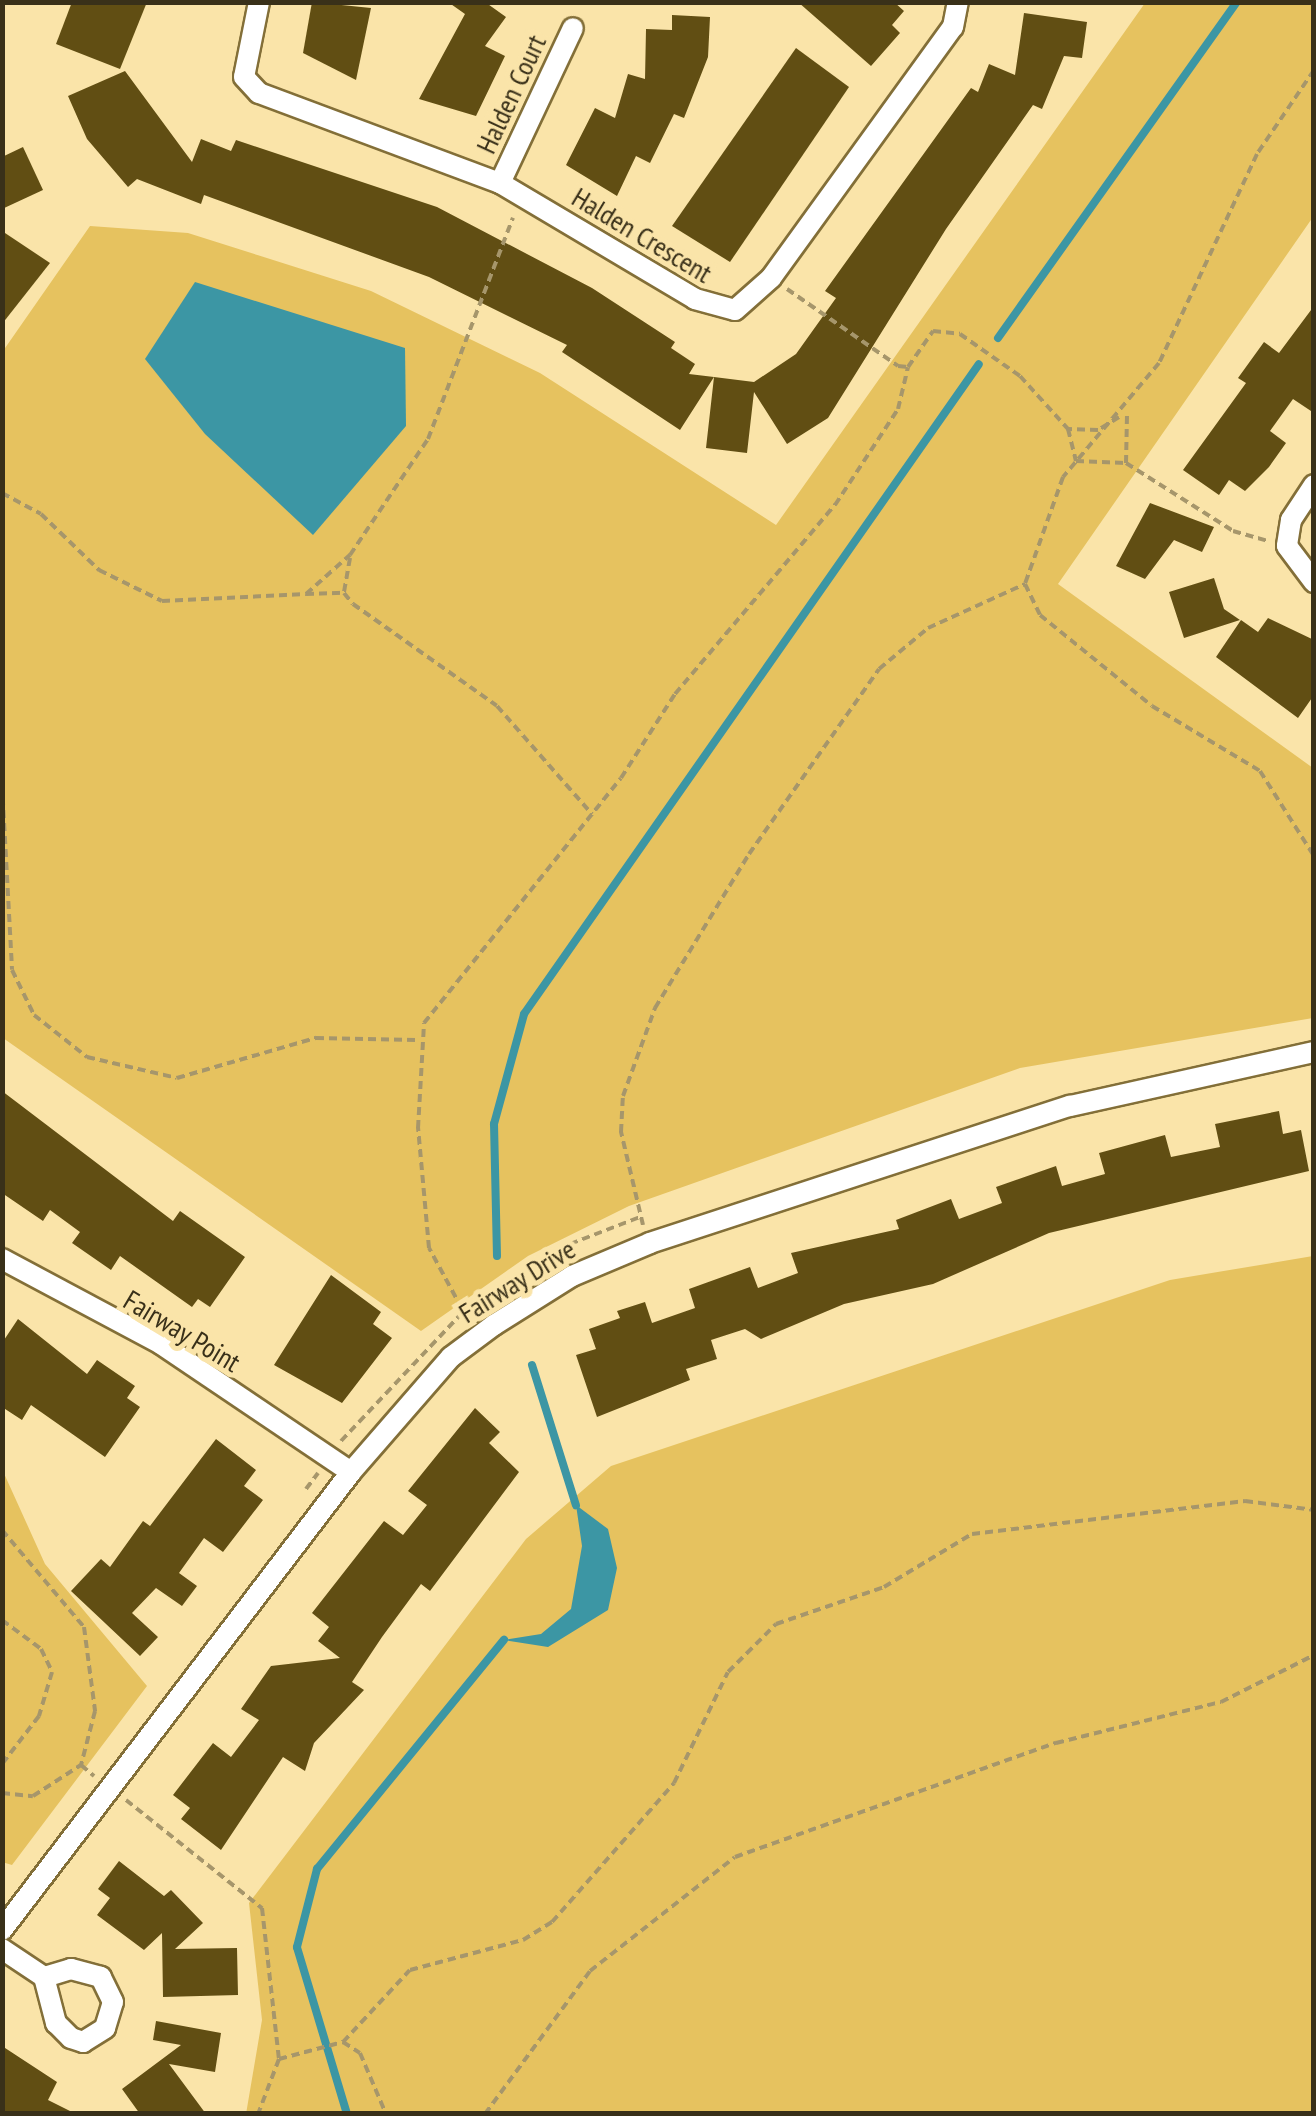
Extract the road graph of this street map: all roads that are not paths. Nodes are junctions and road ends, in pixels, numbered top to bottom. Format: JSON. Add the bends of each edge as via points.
{"nodes":[{"id":1,"x":259,"y":2,"type":"edge"},
{"id":2,"x":958,"y":2,"type":"edge"},
{"id":3,"x":572,"y":28,"type":"dead end"},
{"id":4,"x":500,"y":183,"type":"junction"},
{"id":5,"x":1314,"y":485,"type":"edge"},
{"id":6,"x":1314,"y":582,"type":"edge"},
{"id":7,"x":1314,"y":1052,"type":"edge"},
{"id":8,"x":2,"y":1259,"type":"edge"},
{"id":9,"x":351,"y":1472,"type":"junction"},
{"id":10,"x":2,"y":1930,"type":"edge"},
{"id":11,"x":2,"y":1948,"type":"edge"},
{"id":12,"x":44,"y":1978,"type":"dead end"}],
"edges":[{"from":1,"to":4,"type":"street","name":"Halden Crescent","via":[[244,64],[259,93]]},
{"from":2,"to":4,"type":"street","name":"Halden Crescent","via":[[953,27],[770,278],[735,310],[714,309]]},
{"from":3,"to":4,"type":"street","name":"Halden Court"},
{"from":5,"to":6,"type":"street","via":[[1287,546]]},
{"from":7,"to":9,"type":"street","name":"Fairway Drive","via":[[1070,1106],[650,1243],[572,1276],[478,1336]]},
{"from":8,"to":9,"type":"street","name":"Fairway Point","via":[[162,1344]]},
{"from":9,"to":10,"type":"street","name":"Fairway Drive"},
{"from":11,"to":12,"type":"street"}]}
